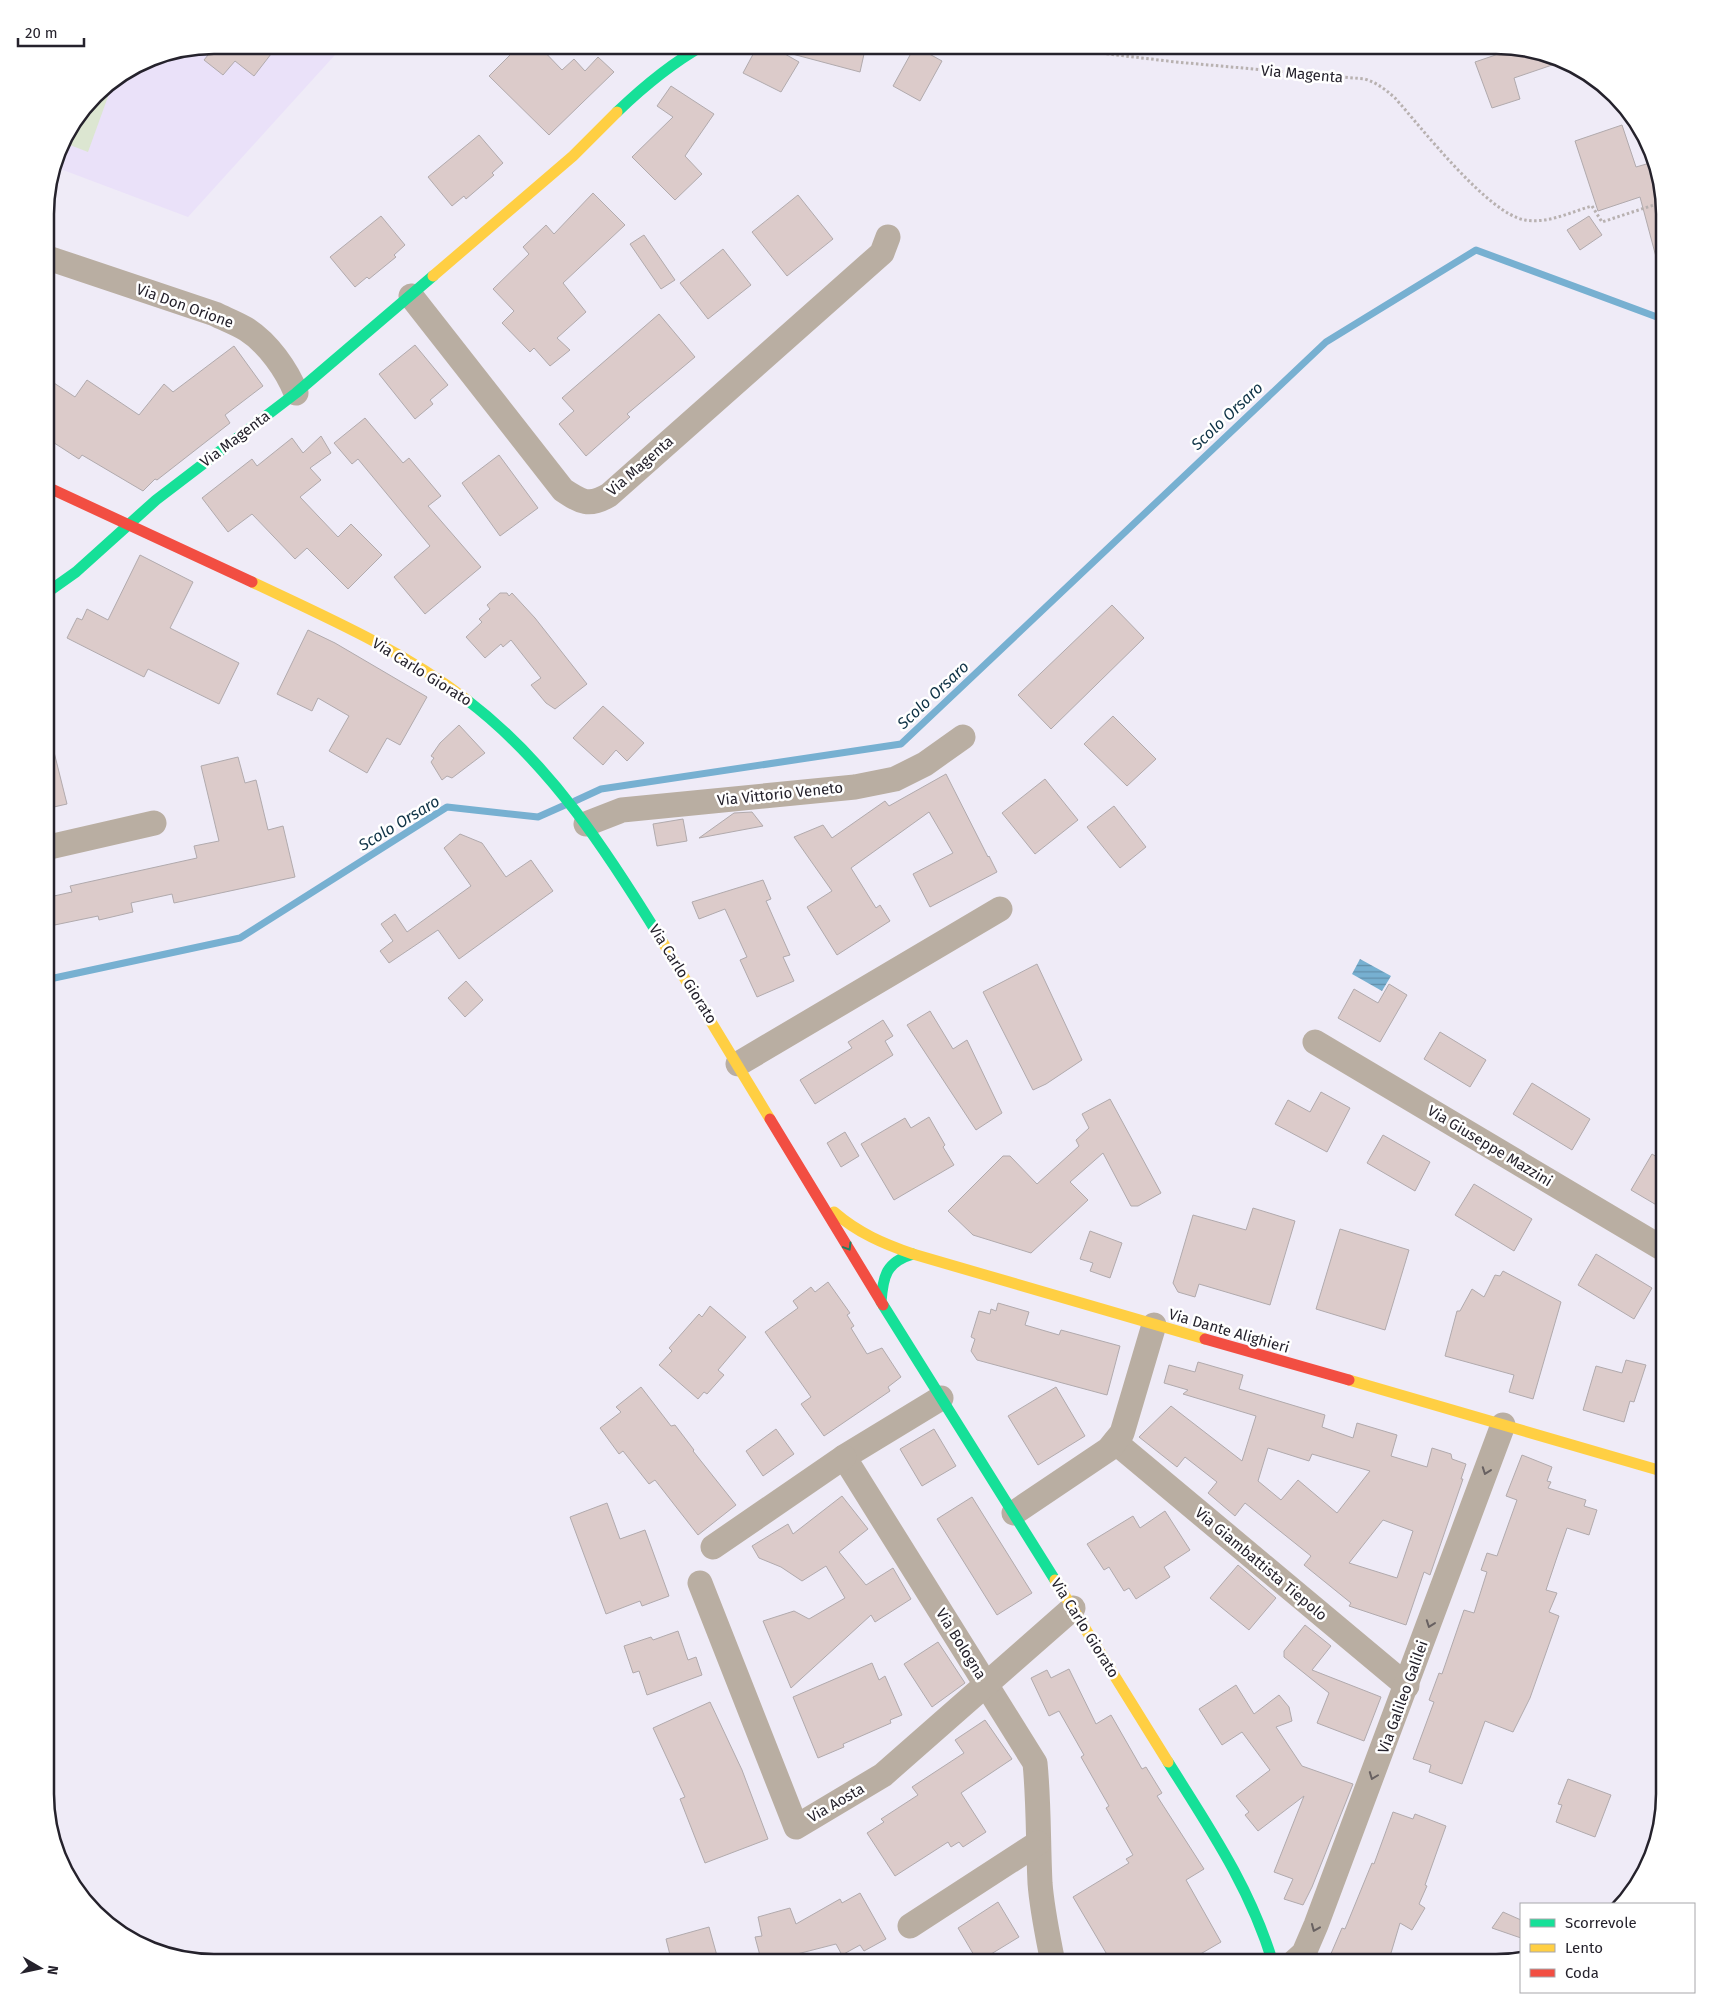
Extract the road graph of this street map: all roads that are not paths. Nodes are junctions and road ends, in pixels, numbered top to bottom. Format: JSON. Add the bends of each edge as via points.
{"nodes":[{"id":1,"x":688,"y":54,"type":"edge"},
{"id":2,"x":888,"y":237,"type":"dead end"},
{"id":3,"x":54,"y":260,"type":"edge"},
{"id":4,"x":411,"y":296,"type":"junction"},
{"id":5,"x":296,"y":393,"type":"junction"},
{"id":6,"x":54,"y":490,"type":"edge"},
{"id":7,"x":106,"y":515,"type":"junction"},
{"id":8,"x":130,"y":525,"type":"junction"},
{"id":9,"x":76,"y":572,"type":"junction"},
{"id":10,"x":54,"y":588,"type":"edge"},
{"id":11,"x":963,"y":737,"type":"dead end"},
{"id":12,"x":583,"y":820,"type":"junction"},
{"id":13,"x":154,"y":823,"type":"dead end"},
{"id":14,"x":54,"y":846,"type":"edge"},
{"id":15,"x":1000,"y":909,"type":"dead end"},
{"id":16,"x":1315,"y":1042,"type":"dead end"},
{"id":17,"x":738,"y":1064,"type":"junction"},
{"id":18,"x":815,"y":1190,"type":"junction"},
{"id":19,"x":1656,"y":1245,"type":"edge"},
{"id":20,"x":913,"y":1254,"type":"junction"},
{"id":21,"x":870,"y":1261,"type":"dead end"},
{"id":22,"x":881,"y":1302,"type":"junction"},
{"id":23,"x":1154,"y":1324,"type":"junction"},
{"id":24,"x":940,"y":1398,"type":"junction"},
{"id":25,"x":1503,"y":1425,"type":"junction"},
{"id":26,"x":1115,"y":1442,"type":"junction"},
{"id":27,"x":844,"y":1458,"type":"junction"},
{"id":28,"x":1656,"y":1469,"type":"edge"},
{"id":29,"x":1014,"y":1513,"type":"junction"},
{"id":30,"x":713,"y":1548,"type":"dead end"},
{"id":31,"x":700,"y":1583,"type":"dead end"},
{"id":32,"x":1073,"y":1608,"type":"junction"},
{"id":33,"x":986,"y":1683,"type":"junction"},
{"id":34,"x":1407,"y":1686,"type":"junction"},
{"id":35,"x":1038,"y":1843,"type":"junction"},
{"id":36,"x":910,"y":1926,"type":"dead end"},
{"id":37,"x":1051,"y":1954,"type":"edge"},
{"id":38,"x":1271,"y":1954,"type":"edge"},
{"id":39,"x":1303,"y":1954,"type":"edge"}],
"edges":[{"from":1,"to":4,"type":"street","name":"Via Magenta","via":[[632,98],[573,156]]},
{"from":2,"to":4,"type":"street","name":"Via Magenta","via":[[882,253],[598,502],[581,501],[563,490]]},
{"from":3,"to":5,"type":"street","name":"Via Don Orione","via":[[215,314],[248,330],[277,360]]},
{"from":4,"to":5,"type":"street","name":"Via Magenta"},
{"from":5,"to":8,"type":"street","name":"Via Magenta","via":[[156,500]]},
{"from":6,"to":7,"type":"street","name":"Via Carlo Giorato"},
{"from":7,"to":8,"type":"street","name":"Via Carlo Giorato"},
{"from":7,"to":9,"type":"street","via":[[100,538]]},
{"from":8,"to":9,"type":"street","name":"Via Magenta"},
{"from":8,"to":12,"type":"street","name":"Via Carlo Giorato","via":[[327,617],[396,652],[445,683],[510,736]]},
{"from":9,"to":10,"type":"street","name":"Via Magenta"},
{"from":11,"to":12,"type":"street","name":"Via Vittorio Veneto","via":[[925,764],[895,779],[855,787],[622,810]]},
{"from":12,"to":17,"type":"street","name":"Via Carlo Giorato","via":[[623,878]]},
{"from":13,"to":14,"type":"street"},
{"from":15,"to":17,"type":"street"},
{"from":16,"to":19,"type":"street","name":"Via Giuseppe Mazzini"},
{"from":17,"to":18,"type":"street","name":"Via Carlo Giorato"},
{"from":18,"to":20,"type":"street","name":"Via Dante Alighieri","via":[[830,1209],[869,1243]]},
{"from":18,"to":22,"type":"street","name":"Via Carlo Giorato","one_way":true},
{"from":20,"to":22,"type":"street","via":[[900,1257],[888,1268],[882,1283]]},
{"from":20,"to":23,"type":"street","name":"Via Dante Alighieri"},
{"from":21,"to":22,"type":"street","name":"Via Carlo Giorato"},
{"from":22,"to":24,"type":"street","name":"Via Carlo Giorato"},
{"from":23,"to":25,"type":"street","name":"Via Dante Alighieri"},
{"from":23,"to":26,"type":"street","via":[[1127,1420]]},
{"from":24,"to":27,"type":"street"},
{"from":24,"to":29,"type":"street","name":"Via Carlo Giorato"},
{"from":25,"to":28,"type":"street","name":"Via Dante Alighieri"},
{"from":25,"to":34,"type":"street","name":"Via Galileo Galilei","one_way":true},
{"from":26,"to":29,"type":"street"},
{"from":26,"to":34,"type":"street","name":"Via Giambattista Tiepolo"},
{"from":27,"to":30,"type":"street"},
{"from":27,"to":33,"type":"street","name":"Via Bologna"},
{"from":29,"to":32,"type":"street","name":"Via Carlo Giorato"},
{"from":31,"to":33,"type":"street","name":"Via Aosta","via":[[796,1827],[883,1775]]},
{"from":32,"to":33,"type":"street","name":"Via Aosta"},
{"from":32,"to":38,"type":"street","name":"Via Carlo Giorato","via":[[1238,1875],[1265,1934]]},
{"from":33,"to":35,"type":"street","name":"Via Bologna","via":[[1035,1763],[1039,1802]]},
{"from":34,"to":39,"type":"street","name":"Via Galileo Galilei","one_way":true},
{"from":35,"to":36,"type":"street"},
{"from":35,"to":37,"type":"street","name":"Via Bologna","via":[[1040,1886]]}]}
